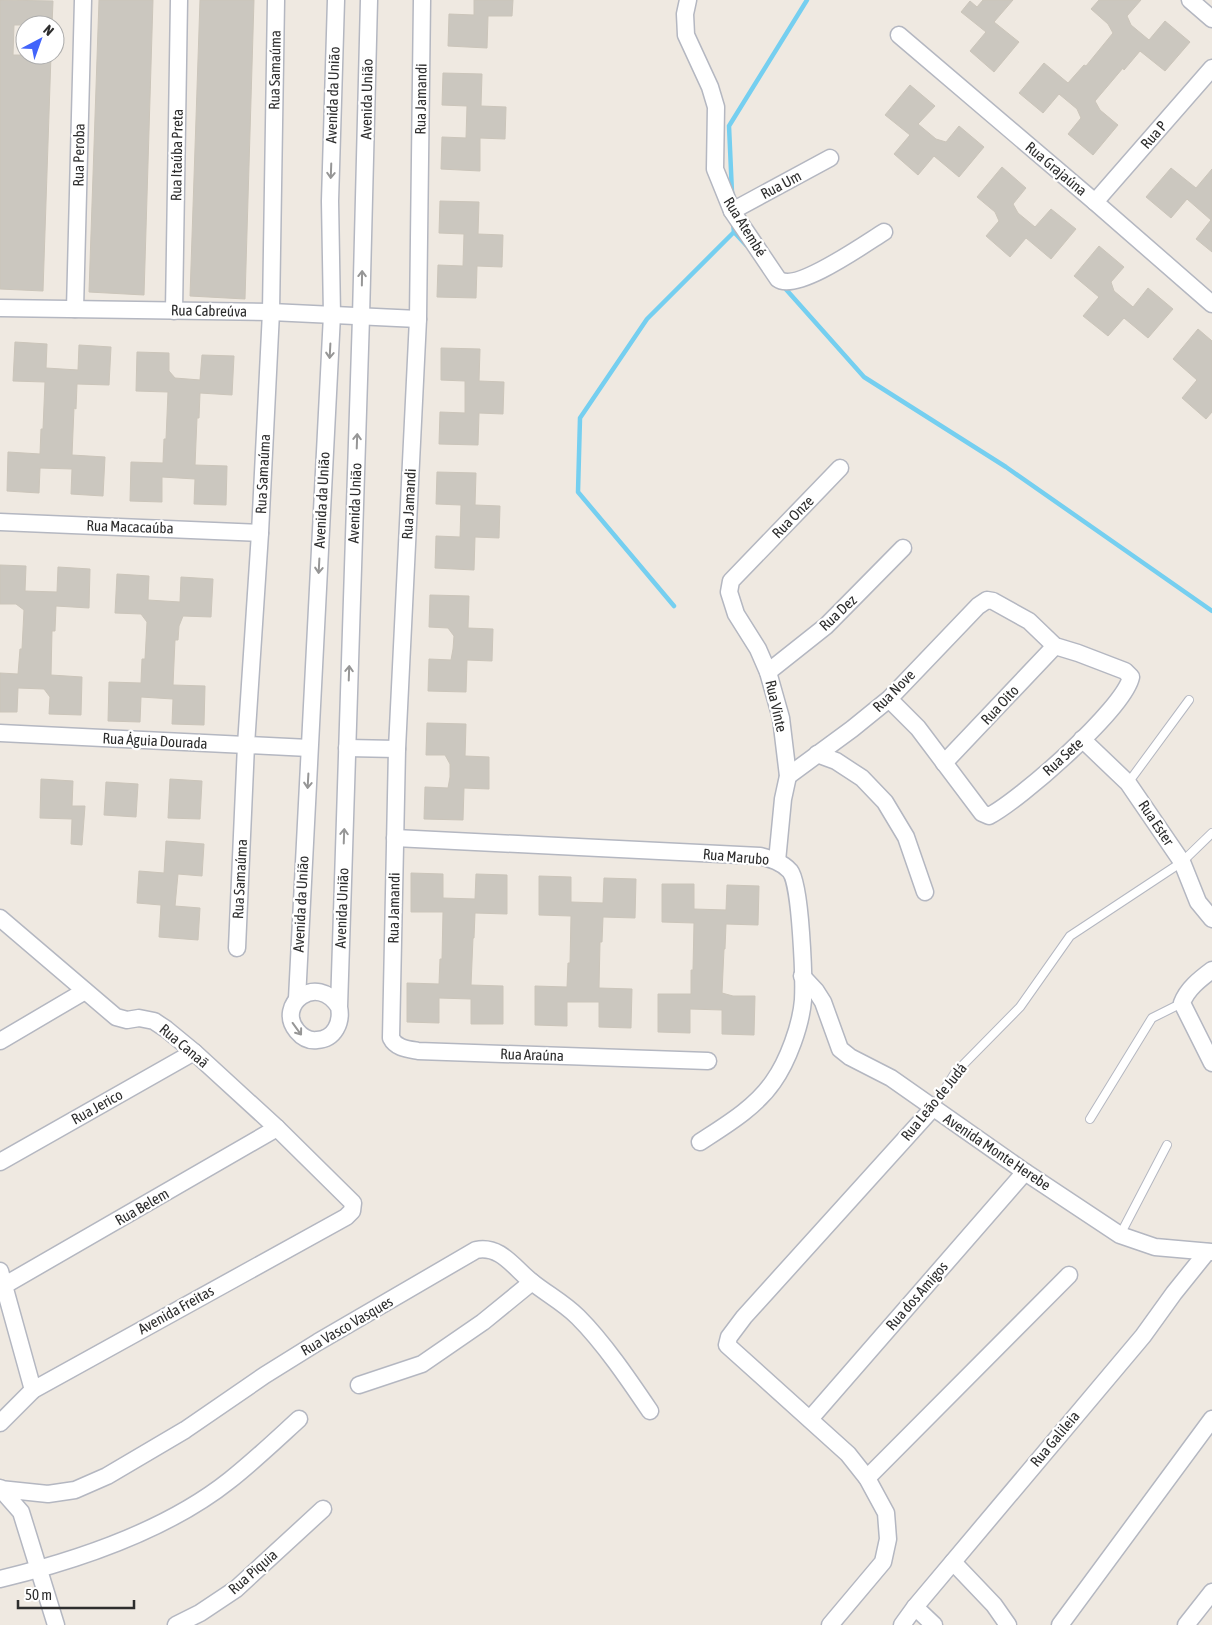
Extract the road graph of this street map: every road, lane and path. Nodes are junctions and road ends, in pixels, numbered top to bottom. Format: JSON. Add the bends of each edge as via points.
{"nodes":[{"id":1,"x":83,"y":0,"type":"edge"},
{"id":2,"x":180,"y":0,"type":"edge"},
{"id":3,"x":276,"y":0,"type":"edge"},
{"id":4,"x":336,"y":0,"type":"edge"},
{"id":5,"x":369,"y":0,"type":"edge"},
{"id":6,"x":422,"y":0,"type":"edge"},
{"id":7,"x":688,"y":0,"type":"edge"},
{"id":8,"x":1190,"y":0,"type":"edge"},
{"id":9,"x":1212,"y":18,"type":"edge"},
{"id":10,"x":899,"y":35,"type":"dead end"},
{"id":11,"x":1212,"y":68,"type":"edge"},
{"id":12,"x":830,"y":158,"type":"dead end"},
{"id":13,"x":1095,"y":202,"type":"junction"},
{"id":14,"x":732,"y":211,"type":"junction"},
{"id":15,"x":884,"y":232,"type":"dead end"},
{"id":16,"x":1212,"y":304,"type":"edge"},
{"id":17,"x":0,"y":308,"type":"edge"},
{"id":18,"x":75,"y":309,"type":"junction"},
{"id":19,"x":174,"y":311,"type":"junction"},
{"id":20,"x":270,"y":312,"type":"junction"},
{"id":21,"x":332,"y":315,"type":"junction"},
{"id":22,"x":361,"y":317,"type":"junction"},
{"id":23,"x":418,"y":319,"type":"junction"},
{"id":24,"x":840,"y":468,"type":"dead end"},
{"id":25,"x":0,"y":522,"type":"edge"},
{"id":26,"x":260,"y":533,"type":"junction"},
{"id":27,"x":902,"y":548,"type":"dead end"},
{"id":28,"x":746,"y":566,"type":"joint"},
{"id":29,"x":1054,"y":646,"type":"junction"},
{"id":30,"x":768,"y":672,"type":"junction"},
{"id":31,"x":889,"y":699,"type":"junction"},
{"id":32,"x":1189,"y":700,"type":"dead end"},
{"id":33,"x":0,"y":733,"type":"edge"},
{"id":34,"x":1082,"y":739,"type":"junction"},
{"id":35,"x":246,"y":745,"type":"junction"},
{"id":36,"x":309,"y":748,"type":"junction"},
{"id":37,"x":347,"y":748,"type":"junction"},
{"id":38,"x":397,"y":749,"type":"junction"},
{"id":39,"x":817,"y":754,"type":"junction"},
{"id":40,"x":944,"y":764,"type":"junction"},
{"id":41,"x":788,"y":776,"type":"junction"},
{"id":42,"x":1128,"y":782,"type":"junction"},
{"id":43,"x":1212,"y":833,"type":"edge"},
{"id":44,"x":395,"y":838,"type":"junction"},
{"id":45,"x":777,"y":861,"type":"junction"},
{"id":46,"x":1182,"y":862,"type":"junction"},
{"id":47,"x":925,"y":892,"type":"dead end"},
{"id":48,"x":0,"y":918,"type":"edge"},
{"id":49,"x":1212,"y":919,"type":"edge"},
{"id":50,"x":237,"y":948,"type":"dead end"},
{"id":51,"x":1212,"y":970,"type":"edge"},
{"id":52,"x":802,"y":976,"type":"junction"},
{"id":53,"x":85,"y":991,"type":"junction"},
{"id":54,"x":297,"y":1000,"type":"junction"},
{"id":55,"x":1182,"y":1003,"type":"junction"},
{"id":56,"x":339,"y":1007,"type":"junction"},
{"id":57,"x":392,"y":1007,"type":"joint"},
{"id":58,"x":0,"y":1041,"type":"edge"},
{"id":59,"x":194,"y":1052,"type":"junction"},
{"id":60,"x":708,"y":1061,"type":"dead end"},
{"id":61,"x":1212,"y":1063,"type":"edge"},
{"id":62,"x":933,"y":1108,"type":"junction"},
{"id":63,"x":1090,"y":1118,"type":"dead end"},
{"id":64,"x":277,"y":1128,"type":"junction"},
{"id":65,"x":700,"y":1142,"type":"dead end"},
{"id":66,"x":1166,"y":1145,"type":"dead end"},
{"id":67,"x":0,"y":1162,"type":"edge"},
{"id":68,"x":1025,"y":1172,"type":"junction"},
{"id":69,"x":353,"y":1203,"type":"joint"},
{"id":70,"x":1120,"y":1235,"type":"junction"},
{"id":71,"x":1210,"y":1252,"type":"edge"},
{"id":72,"x":1069,"y":1275,"type":"dead end"},
{"id":73,"x":3,"y":1278,"type":"edge"},
{"id":74,"x":532,"y":1282,"type":"junction"},
{"id":75,"x":359,"y":1385,"type":"dead end"},
{"id":76,"x":33,"y":1390,"type":"junction"},
{"id":77,"x":650,"y":1411,"type":"dead end"},
{"id":78,"x":299,"y":1419,"type":"dead end"},
{"id":79,"x":810,"y":1419,"type":"junction"},
{"id":80,"x":1212,"y":1419,"type":"edge"},
{"id":81,"x":0,"y":1423,"type":"edge"},
{"id":82,"x":867,"y":1478,"type":"junction"},
{"id":83,"x":0,"y":1489,"type":"edge"},
{"id":84,"x":323,"y":1509,"type":"dead end"},
{"id":85,"x":953,"y":1562,"type":"junction"},
{"id":86,"x":40,"y":1570,"type":"junction"},
{"id":87,"x":0,"y":1579,"type":"edge"},
{"id":88,"x":1212,"y":1592,"type":"edge"},
{"id":89,"x":915,"y":1607,"type":"junction"},
{"id":90,"x":56,"y":1625,"type":"edge"},
{"id":91,"x":176,"y":1625,"type":"edge"},
{"id":92,"x":830,"y":1625,"type":"edge"},
{"id":93,"x":902,"y":1625,"type":"edge"},
{"id":94,"x":934,"y":1625,"type":"edge"},
{"id":95,"x":1008,"y":1625,"type":"edge"},
{"id":96,"x":1060,"y":1625,"type":"edge"},
{"id":97,"x":1186,"y":1625,"type":"edge"}],
"edges":[{"from":1,"to":18,"type":"street","name":"Rua Peroba"},
{"from":2,"to":19,"type":"street","name":"Rua Itaúba Preta"},
{"from":3,"to":20,"type":"street","name":"Rua Samaúma"},
{"from":4,"to":21,"type":"street","name":"Avenida da União","one_way":true,"via":[[330,201]]},
{"from":22,"to":5,"type":"street","name":"Avenida União","one_way":true},
{"from":6,"to":23,"type":"street","name":"Rua Jamandi"},
{"from":7,"to":14,"type":"street","name":"Rua Atembé","via":[[686,35],[716,107],[715,169]]},
{"from":8,"to":9,"type":"street"},
{"from":10,"to":13,"type":"street","name":"Rua Grajaúna"},
{"from":11,"to":13,"type":"street","name":"Rua P"},
{"from":12,"to":14,"type":"street","name":"Rua Um"},
{"from":13,"to":16,"type":"street","name":"Rua Grajaúna"},
{"from":14,"to":15,"type":"street","name":"Rua Atembé","via":[[778,279],[784,282],[816,274]]},
{"from":17,"to":18,"type":"street","name":"Rua Cabreúva"},
{"from":18,"to":19,"type":"street","name":"Rua Cabreúva"},
{"from":19,"to":20,"type":"street","name":"Rua Cabreúva"},
{"from":20,"to":21,"type":"street","name":"Rua Cabreúva"},
{"from":20,"to":26,"type":"street","name":"Rua Samaúma"},
{"from":21,"to":22,"type":"street","name":"Rua Cabreúva"},
{"from":21,"to":36,"type":"street","name":"Avenida da União","one_way":true},
{"from":22,"to":23,"type":"street","name":"Rua Cabreúva"},
{"from":37,"to":22,"type":"street","name":"Avenida União","one_way":true},
{"from":23,"to":38,"type":"street","name":"Rua Jamandi"},
{"from":24,"to":28,"type":"street","name":"Rua Onze"},
{"from":25,"to":26,"type":"street","name":"Rua Macacaúba"},
{"from":26,"to":35,"type":"street","name":"Rua Samaúma"},
{"from":27,"to":30,"type":"street","name":"Rua Dez","via":[[826,626]]},
{"from":28,"to":30,"type":"street","name":"Rua Vinte","via":[[731,582],[729,592],[736,614]]},
{"from":29,"to":31,"type":"street","name":"Rua Nove","via":[[1029,621],[987,600]]},
{"from":29,"to":34,"type":"street","name":"Rua Sete","via":[[1129,674],[1130,680],[1112,708]]},
{"from":29,"to":40,"type":"street","name":"Rua Oito"},
{"from":30,"to":41,"type":"street","name":"Rua Vinte","via":[[781,718]]},
{"from":31,"to":39,"type":"street","name":"Rua Nove"},
{"from":31,"to":40,"type":"street","via":[[918,728]]},
{"from":32,"to":42,"type":"lane"},
{"from":33,"to":35,"type":"street","name":"Rua Águia Dourada"},
{"from":34,"to":40,"type":"street","name":"Rua Sete","via":[[1056,765],[989,816],[982,813]]},
{"from":34,"to":42,"type":"street","name":"Rua Ester"},
{"from":35,"to":36,"type":"street","name":"Rua Águia Dourada"},
{"from":35,"to":50,"type":"street","name":"Rua Samaúma"},
{"from":36,"to":54,"type":"street","name":"Avenida da União","one_way":true},
{"from":37,"to":38,"type":"street"},
{"from":56,"to":37,"type":"street","name":"Avenida União","one_way":true},
{"from":38,"to":44,"type":"street","name":"Rua Jamandi"},
{"from":39,"to":41,"type":"street","name":"Rua Nove"},
{"from":39,"to":47,"type":"street","via":[[836,760],[862,778],[885,802],[906,837]]},
{"from":41,"to":45,"type":"street","name":"Rua Vinte"},
{"from":42,"to":46,"type":"street","name":"Rua Ester"},
{"from":43,"to":46,"type":"lane","name":"Rua Leão de Judá"},
{"from":44,"to":45,"type":"street","name":"Rua Marubo","via":[[760,856]]},
{"from":44,"to":57,"type":"street","name":"Rua Jamandi"},
{"from":45,"to":52,"type":"street","name":"Rua Marubo","via":[[795,879]]},
{"from":46,"to":49,"type":"street","name":"Rua Ester","via":[[1198,902]]},
{"from":46,"to":62,"type":"lane","name":"Rua Leão de Judá","via":[[1070,936],[1020,1007],[955,1074]]},
{"from":48,"to":53,"type":"street","name":"Rua Canaã"},
{"from":51,"to":55,"type":"street","via":[[1184,996]]},
{"from":52,"to":62,"type":"street","name":"Avenida Monte Herebe","via":[[823,1002],[840,1049],[891,1078]]},
{"from":52,"to":65,"type":"street","name":"Rua Marubo","via":[[803,1000],[797,1027],[773,1082],[753,1106]]},
{"from":53,"to":58,"type":"street"},
{"from":53,"to":59,"type":"street","name":"Rua Canaã","via":[[116,1017],[154,1021]]},
{"from":54,"to":56,"type":"street","via":[[303,994],[320,991],[328,994]]},
{"from":54,"to":56,"type":"street","name":"Avenida da União","one_way":true,"via":[[292,1007],[292,1022],[300,1035],[307,1039],[329,1037],[336,1031]]},
{"from":55,"to":61,"type":"street"},
{"from":55,"to":63,"type":"lane","via":[[1152,1018]]},
{"from":57,"to":60,"type":"street","name":"Rua Araúna","via":[[392,1040],[400,1047],[418,1051]]},
{"from":59,"to":64,"type":"street","name":"Rua Canaã"},
{"from":59,"to":67,"type":"street","name":"Rua Jerico"},
{"from":62,"to":68,"type":"street","name":"Avenida Monte Herebe"},
{"from":62,"to":79,"type":"street","name":"Rua Leão de Judá","via":[[729,1337],[727,1344]]},
{"from":64,"to":69,"type":"street","name":"Rua Canaã"},
{"from":64,"to":73,"type":"street","name":"Rua Belem"},
{"from":66,"to":70,"type":"lane"},
{"from":68,"to":70,"type":"street","name":"Avenida Monte Herebe"},
{"from":68,"to":79,"type":"street","name":"Rua dos Amigos"},
{"from":69,"to":76,"type":"street","name":"Avenida Freitas","via":[[352,1211],[346,1217]]},
{"from":70,"to":71,"type":"street","name":"Avenida Monte Herebe","via":[[1155,1247]]},
{"from":71,"to":85,"type":"street","name":"Rua Galileia"},
{"from":72,"to":82,"type":"street"},
{"from":73,"to":76,"type":"street"},
{"from":74,"to":75,"type":"street","via":[[483,1322],[422,1364]]},
{"from":74,"to":77,"type":"street","name":"Rua Vasco Vasques","via":[[579,1318]]},
{"from":74,"to":83,"type":"street","name":"Rua Vasco Vasques","via":[[499,1252],[484,1248],[476,1250],[310,1346],[185,1430],[106,1476],[75,1490],[48,1494]]},
{"from":76,"to":81,"type":"street","name":"Avenida Freitas"},
{"from":78,"to":86,"type":"street","via":[[230,1481],[182,1513],[142,1534]]},
{"from":79,"to":82,"type":"street","via":[[848,1454]]},
{"from":80,"to":96,"type":"street"},
{"from":82,"to":92,"type":"street","via":[[886,1513],[888,1539],[883,1562]]},
{"from":83,"to":86,"type":"street","via":[[21,1512]]},
{"from":84,"to":91,"type":"street","name":"Rua Piquia","via":[[236,1589]]},
{"from":85,"to":89,"type":"street","name":"Rua Galileia"},
{"from":85,"to":95,"type":"street"},
{"from":86,"to":87,"type":"street"},
{"from":86,"to":90,"type":"street"},
{"from":88,"to":97,"type":"street"},
{"from":89,"to":93,"type":"street","name":"Rua Galileia"},
{"from":89,"to":94,"type":"street"}]}
